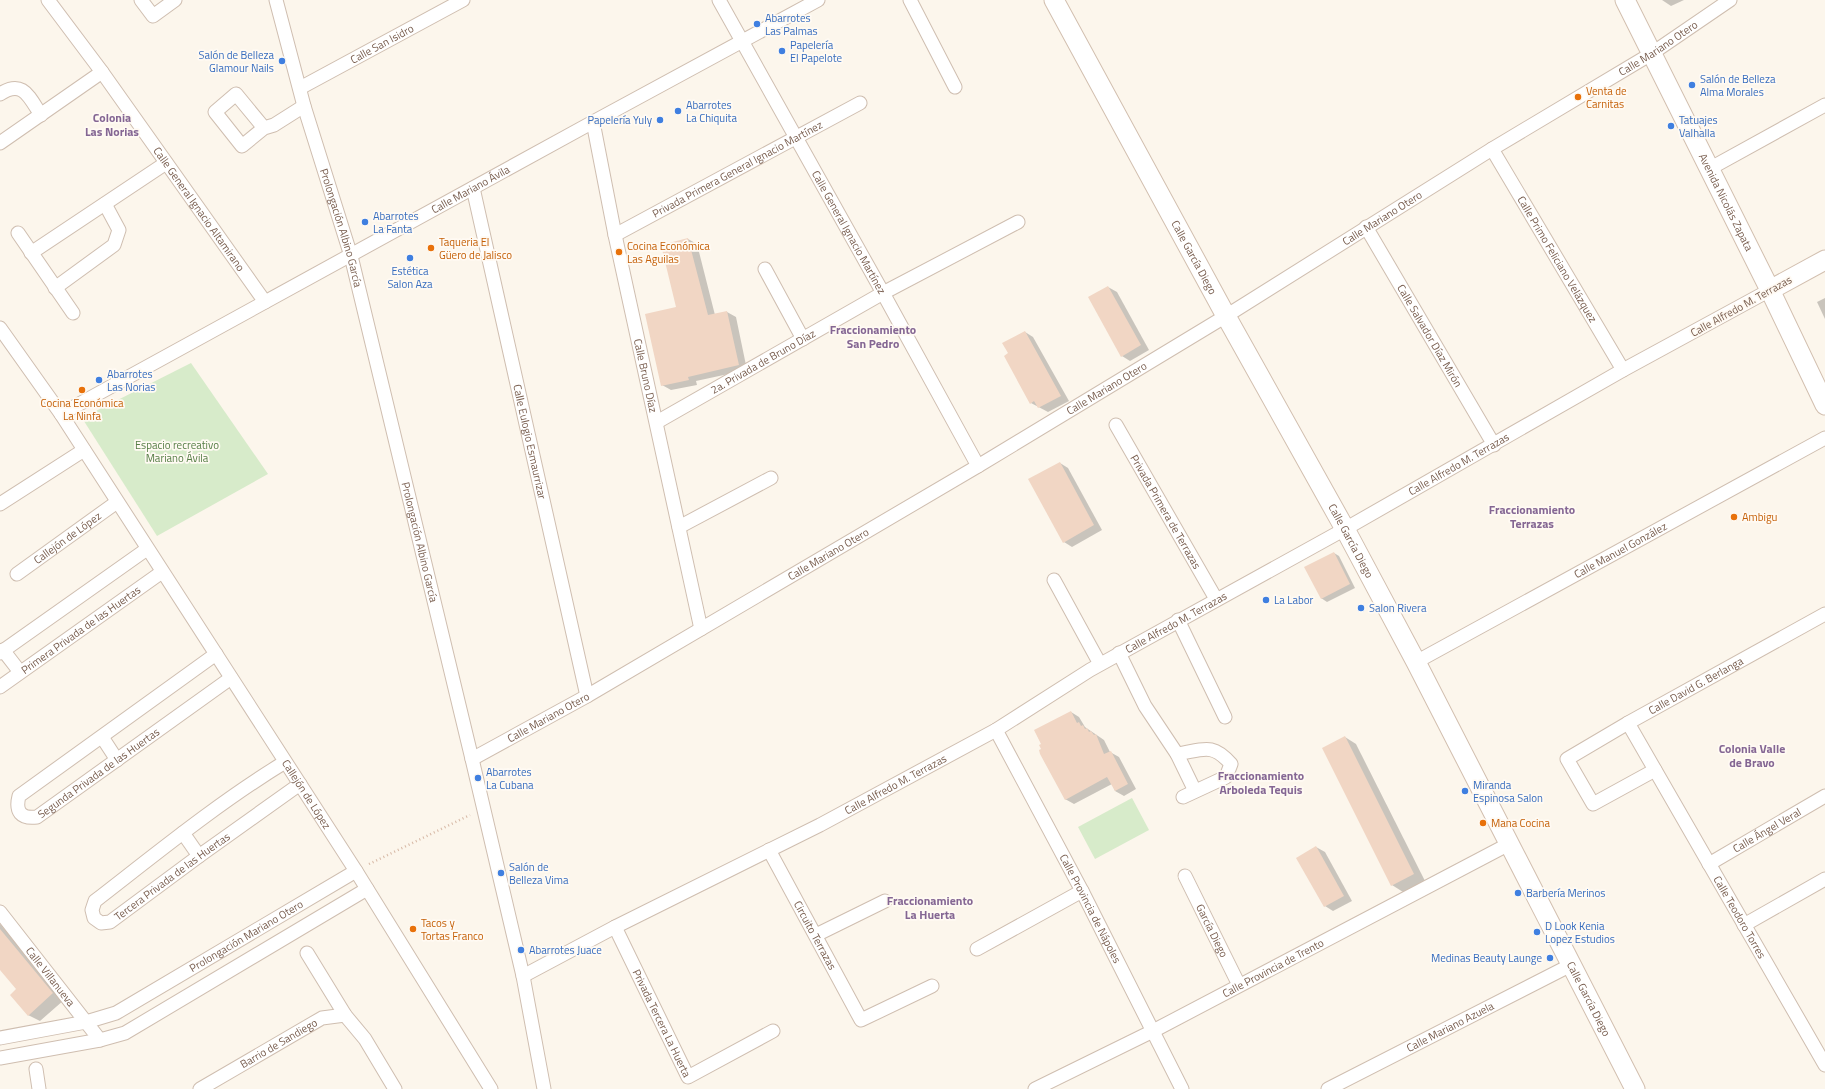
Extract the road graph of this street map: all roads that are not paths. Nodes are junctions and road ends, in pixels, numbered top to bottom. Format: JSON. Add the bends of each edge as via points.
{"nodes":[{"id":1,"x":48,"y":0,"type":"edge"},
{"id":2,"x":141,"y":0,"type":"edge"},
{"id":3,"x":175,"y":0,"type":"edge"},
{"id":4,"x":276,"y":0,"type":"edge"},
{"id":5,"x":463,"y":0,"type":"edge"},
{"id":6,"x":719,"y":0,"type":"edge"},
{"id":7,"x":818,"y":0,"type":"edge"},
{"id":8,"x":910,"y":0,"type":"edge"},
{"id":9,"x":1054,"y":0,"type":"edge"},
{"id":10,"x":1625,"y":0,"type":"edge"},
{"id":11,"x":1730,"y":0,"type":"edge"},
{"id":12,"x":741,"y":42,"type":"junction"},
{"id":13,"x":1651,"y":54,"type":"junction"},
{"id":14,"x":102,"y":72,"type":"junction"},
{"id":15,"x":955,"y":87,"type":"dead end"},
{"id":16,"x":300,"y":88,"type":"junction"},
{"id":17,"x":0,"y":94,"type":"edge"},
{"id":18,"x":860,"y":103,"type":"dead end"},
{"id":19,"x":1825,"y":105,"type":"edge"},
{"id":20,"x":304,"y":106,"type":"junction"},
{"id":21,"x":41,"y":115,"type":"junction"},
{"id":22,"x":593,"y":122,"type":"junction"},
{"id":23,"x":264,"y":128,"type":"dead end"},
{"id":24,"x":795,"y":137,"type":"junction"},
{"id":25,"x":0,"y":143,"type":"edge"},
{"id":26,"x":1492,"y":148,"type":"junction"},
{"id":27,"x":166,"y":163,"type":"junction"},
{"id":28,"x":1709,"y":169,"type":"junction"},
{"id":29,"x":473,"y":188,"type":"junction"},
{"id":30,"x":105,"y":204,"type":"junction"},
{"id":31,"x":1018,"y":222,"type":"dead end"},
{"id":32,"x":1366,"y":227,"type":"junction"},
{"id":33,"x":18,"y":233,"type":"dead end"},
{"id":34,"x":615,"y":235,"type":"junction"},
{"id":35,"x":32,"y":254,"type":"junction"},
{"id":36,"x":351,"y":256,"type":"junction"},
{"id":37,"x":1825,"y":260,"type":"edge"},
{"id":38,"x":765,"y":269,"type":"dead end"},
{"id":39,"x":55,"y":288,"type":"junction"},
{"id":40,"x":1770,"y":290,"type":"junction"},
{"id":41,"x":883,"y":293,"type":"junction"},
{"id":42,"x":265,"y":302,"type":"junction"},
{"id":43,"x":73,"y":313,"type":"dead end"},
{"id":44,"x":1226,"y":316,"type":"junction"},
{"id":45,"x":0,"y":328,"type":"edge"},
{"id":46,"x":803,"y":339,"type":"junction"},
{"id":47,"x":1623,"y":370,"type":"junction"},
{"id":48,"x":1825,"y":405,"type":"edge"},
{"id":49,"x":61,"y":414,"type":"junction"},
{"id":50,"x":656,"y":422,"type":"junction"},
{"id":51,"x":1116,"y":425,"type":"dead end"},
{"id":52,"x":1825,"y":438,"type":"edge"},
{"id":53,"x":1494,"y":445,"type":"junction"},
{"id":54,"x":84,"y":450,"type":"junction"},
{"id":55,"x":978,"y":466,"type":"junction"},
{"id":56,"x":771,"y":478,"type":"dead end"},
{"id":57,"x":117,"y":502,"type":"junction"},
{"id":58,"x":0,"y":504,"type":"edge"},
{"id":59,"x":679,"y":526,"type":"junction"},
{"id":60,"x":1345,"y":529,"type":"junction"},
{"id":61,"x":147,"y":549,"type":"junction"},
{"id":62,"x":162,"y":572,"type":"junction"},
{"id":63,"x":16,"y":574,"type":"dead end"},
{"id":64,"x":1054,"y":580,"type":"dead end"},
{"id":65,"x":1216,"y":599,"type":"junction"},
{"id":66,"x":1825,"y":614,"type":"edge"},
{"id":67,"x":1178,"y":620,"type":"junction"},
{"id":68,"x":701,"y":629,"type":"junction"},
{"id":69,"x":2,"y":651,"type":"edge"},
{"id":70,"x":1119,"y":653,"type":"junction"},
{"id":71,"x":216,"y":654,"type":"junction"},
{"id":72,"x":1416,"y":662,"type":"junction"},
{"id":73,"x":1100,"y":664,"type":"junction"},
{"id":74,"x":20,"y":672,"type":"junction"},
{"id":75,"x":231,"y":678,"type":"junction"},
{"id":76,"x":0,"y":688,"type":"edge"},
{"id":77,"x":587,"y":696,"type":"junction"},
{"id":78,"x":1225,"y":717,"type":"dead end"},
{"id":79,"x":1628,"y":723,"type":"junction"},
{"id":80,"x":996,"y":730,"type":"junction"},
{"id":81,"x":102,"y":737,"type":"junction"},
{"id":82,"x":1177,"y":754,"type":"junction"},
{"id":83,"x":472,"y":759,"type":"junction"},
{"id":84,"x":117,"y":760,"type":"junction"},
{"id":85,"x":285,"y":762,"type":"junction"},
{"id":86,"x":1655,"y":770,"type":"junction"},
{"id":87,"x":300,"y":784,"type":"junction"},
{"id":88,"x":1195,"y":791,"type":"junction"},
{"id":89,"x":1825,"y":796,"type":"edge"},
{"id":90,"x":1183,"y":797,"type":"dead end"},
{"id":91,"x":182,"y":833,"type":"junction"},
{"id":92,"x":1509,"y":844,"type":"junction"},
{"id":93,"x":769,"y":850,"type":"junction"},
{"id":94,"x":199,"y":856,"type":"junction"},
{"id":95,"x":1709,"y":864,"type":"junction"},
{"id":96,"x":356,"y":871,"type":"junction"},
{"id":97,"x":1185,"y":876,"type":"dead end"},
{"id":98,"x":1825,"y":879,"type":"edge"},
{"id":99,"x":367,"y":889,"type":"junction"},
{"id":100,"x":1082,"y":891,"type":"junction"},
{"id":101,"x":885,"y":901,"type":"dead end"},
{"id":102,"x":0,"y":912,"type":"edge"},
{"id":103,"x":1744,"y":925,"type":"junction"},
{"id":104,"x":615,"y":927,"type":"junction"},
{"id":105,"x":816,"y":935,"type":"junction"},
{"id":106,"x":977,"y":949,"type":"dead end"},
{"id":107,"x":307,"y":953,"type":"dead end"},
{"id":108,"x":1571,"y":965,"type":"junction"},
{"id":109,"x":523,"y":976,"type":"junction"},
{"id":110,"x":1239,"y":985,"type":"junction"},
{"id":111,"x":932,"y":986,"type":"dead end"},
{"id":112,"x":345,"y":1015,"type":"junction"},
{"id":113,"x":86,"y":1022,"type":"junction"},
{"id":114,"x":773,"y":1031,"type":"dead end"},
{"id":115,"x":1153,"y":1031,"type":"junction"},
{"id":116,"x":0,"y":1038,"type":"edge"},
{"id":117,"x":100,"y":1040,"type":"junction"},
{"id":118,"x":0,"y":1058,"type":"edge"},
{"id":119,"x":1825,"y":1065,"type":"edge"},
{"id":120,"x":36,"y":1069,"type":"dead end"},
{"id":121,"x":39,"y":1089,"type":"edge"},
{"id":122,"x":200,"y":1089,"type":"edge"},
{"id":123,"x":395,"y":1089,"type":"edge"},
{"id":124,"x":491,"y":1089,"type":"edge"},
{"id":125,"x":544,"y":1089,"type":"edge"},
{"id":126,"x":1035,"y":1089,"type":"edge"},
{"id":127,"x":1182,"y":1089,"type":"edge"},
{"id":128,"x":1328,"y":1089,"type":"edge"},
{"id":129,"x":1635,"y":1089,"type":"edge"}],
"edges":[{"from":1,"to":14,"type":"street","name":"Calle General Ignacio Altamirano"},
{"from":2,"to":3,"type":"street","via":[[153,16]]},
{"from":4,"to":16,"type":"street","name":"Prolongación Albino García"},
{"from":5,"to":16,"type":"street","name":"Calle San Isidro"},
{"from":6,"to":12,"type":"street","name":"Calle General Ignacio Martínez"},
{"from":7,"to":12,"type":"street","name":"Calle Mariano Ávila"},
{"from":8,"to":15,"type":"street"},
{"from":9,"to":44,"type":"street","name":"Calle García Diego"},
{"from":10,"to":13,"type":"street","name":"Avenida Nicolás Zapata"},
{"from":11,"to":13,"type":"street","name":"Calle Mariano Otero"},
{"from":12,"to":22,"type":"street","name":"Calle Mariano Ávila"},
{"from":12,"to":24,"type":"street","name":"Calle General Ignacio Martínez"},
{"from":13,"to":26,"type":"street","name":"Calle Mariano Otero"},
{"from":13,"to":28,"type":"street","name":"Avenida Nicolás Zapata"},
{"from":14,"to":21,"type":"street"},
{"from":14,"to":27,"type":"street","name":"Calle General Ignacio Altamirano"},
{"from":16,"to":20,"type":"street","name":"Prolongación Albino García"},
{"from":17,"to":21,"type":"street","via":[[8,89],[18,88],[26,93]]},
{"from":18,"to":24,"type":"street","name":"Privada Primera General Ignacio Martínez"},
{"from":19,"to":28,"type":"street"},
{"from":20,"to":23,"type":"street","via":[[274,125]]},
{"from":20,"to":36,"type":"street","name":"Prolongación Albino García"},
{"from":21,"to":25,"type":"street"},
{"from":22,"to":29,"type":"street","name":"Calle Mariano Ávila"},
{"from":22,"to":34,"type":"street","name":"Calle Bruno Díaz"},
{"from":24,"to":34,"type":"street","name":"Privada Primera General Ignacio Martínez"},
{"from":24,"to":41,"type":"street","name":"Calle General Ignacio Martínez"},
{"from":26,"to":32,"type":"street","name":"Calle Mariano Otero"},
{"from":26,"to":47,"type":"street","name":"Calle Primo Feliciano Velázquez"},
{"from":27,"to":30,"type":"street"},
{"from":27,"to":42,"type":"street","name":"Calle General Ignacio Altamirano"},
{"from":28,"to":40,"type":"street","name":"Avenida Nicolás Zapata"},
{"from":29,"to":36,"type":"street","name":"Calle Mariano Ávila"},
{"from":29,"to":77,"type":"street","name":"Calle Eulogio Esmaurrizar"},
{"from":30,"to":35,"type":"street"},
{"from":30,"to":39,"type":"street","via":[[119,230],[114,245]]},
{"from":31,"to":41,"type":"street","name":"2a. Privada de Bruno Díaz"},
{"from":32,"to":44,"type":"street","name":"Calle Mariano Otero"},
{"from":32,"to":53,"type":"street","name":"Calle Salvador Díaz Mirón"},
{"from":33,"to":35,"type":"street"},
{"from":34,"to":50,"type":"street","name":"Calle Bruno Díaz"},
{"from":35,"to":39,"type":"street"},
{"from":36,"to":42,"type":"street","name":"Calle Mariano Ávila"},
{"from":36,"to":83,"type":"street","name":"Prolongación Albino García"},
{"from":37,"to":40,"type":"street","name":"Calle Alfredo M. Terrazas"},
{"from":38,"to":46,"type":"street"},
{"from":39,"to":43,"type":"street"},
{"from":40,"to":47,"type":"street","name":"Calle Alfredo M. Terrazas"},
{"from":40,"to":48,"type":"street","name":"Avenida Nicolás Zapata"},
{"from":41,"to":46,"type":"street","name":"2a. Privada de Bruno Díaz"},
{"from":41,"to":55,"type":"street","name":"Calle General Ignacio Martínez"},
{"from":42,"to":49,"type":"street","name":"Calle Mariano Ávila"},
{"from":44,"to":55,"type":"street","name":"Calle Mariano Otero"},
{"from":44,"to":60,"type":"street","name":"Calle García Diego"},
{"from":45,"to":49,"type":"street","name":"Callejón de López"},
{"from":46,"to":50,"type":"street","name":"2a. Privada de Bruno Díaz"},
{"from":47,"to":53,"type":"street","name":"Calle Alfredo M. Terrazas"},
{"from":49,"to":54,"type":"street","name":"Callejón de López"},
{"from":50,"to":59,"type":"street","name":"Calle Bruno Díaz"},
{"from":51,"to":65,"type":"street","name":"Privada Primera de Terrazas"},
{"from":52,"to":72,"type":"street","name":"Calle Manuel González"},
{"from":53,"to":60,"type":"street","name":"Calle Alfredo M. Terrazas"},
{"from":54,"to":57,"type":"street","name":"Callejón de López"},
{"from":54,"to":58,"type":"street"},
{"from":55,"to":68,"type":"street","name":"Calle Mariano Otero"},
{"from":56,"to":59,"type":"street"},
{"from":57,"to":61,"type":"street","name":"Callejón de López"},
{"from":57,"to":63,"type":"street","name":"Callejón de López"},
{"from":59,"to":68,"type":"street","name":"Calle Bruno Díaz"},
{"from":60,"to":65,"type":"street","name":"Calle Alfredo M. Terrazas"},
{"from":60,"to":72,"type":"street","name":"Calle García Diego"},
{"from":61,"to":62,"type":"street","name":"Callejón de López"},
{"from":61,"to":69,"type":"street"},
{"from":62,"to":71,"type":"street","name":"Callejón de López"},
{"from":62,"to":74,"type":"street","name":"Primera Privada de las Huertas"},
{"from":64,"to":73,"type":"street"},
{"from":65,"to":67,"type":"street","name":"Calle Alfredo M. Terrazas"},
{"from":66,"to":79,"type":"street","name":"Calle David G. Berlanga"},
{"from":67,"to":70,"type":"street","name":"Calle Alfredo M. Terrazas"},
{"from":67,"to":78,"type":"street"},
{"from":68,"to":77,"type":"street","name":"Calle Mariano Otero"},
{"from":69,"to":74,"type":"street"},
{"from":70,"to":73,"type":"street","name":"Calle Alfredo M. Terrazas"},
{"from":70,"to":82,"type":"street","via":[[1145,706]]},
{"from":71,"to":75,"type":"street","name":"Callejón de López"},
{"from":71,"to":81,"type":"street","name":"Segunda Privada de las Huertas"},
{"from":72,"to":92,"type":"street","name":"Calle García Diego"},
{"from":73,"to":80,"type":"street","name":"Calle Alfredo M. Terrazas"},
{"from":74,"to":76,"type":"street","name":"Primera Privada de las Huertas"},
{"from":75,"to":84,"type":"street","name":"Segunda Privada de las Huertas"},
{"from":75,"to":85,"type":"street","name":"Callejón de López"},
{"from":77,"to":83,"type":"street","name":"Calle Mariano Otero"},
{"from":79,"to":86,"type":"street","name":"Calle Teodoro Torres"},
{"from":79,"to":86,"type":"street","name":"Calle David G. Berlanga","via":[[1567,759],[1593,804]]},
{"from":80,"to":93,"type":"street","name":"Calle Alfredo M. Terrazas"},
{"from":80,"to":100,"type":"street","name":"Calle Provincia de Nápoles"},
{"from":81,"to":84,"type":"street"},
{"from":81,"to":84,"type":"street","name":"Segunda Privada de las Huertas","via":[[19,796],[17,805],[20,813],[28,818],[37,817]]},
{"from":82,"to":88,"type":"street"},
{"from":82,"to":88,"type":"street","via":[[1210,749],[1222,753],[1231,764],[1226,777]]},
{"from":83,"to":109,"type":"street","name":"Prolongación Albino García"},
{"from":85,"to":87,"type":"street","name":"Callejón de López"},
{"from":85,"to":91,"type":"street","name":"Tercera Privada de las Huertas"},
{"from":86,"to":95,"type":"street","name":"Calle Teodoro Torres"},
{"from":87,"to":94,"type":"street","name":"Tercera Privada de las Huertas"},
{"from":87,"to":96,"type":"street","name":"Callejón de López"},
{"from":88,"to":90,"type":"street"},
{"from":89,"to":95,"type":"street","name":"Calle Ángel Veral"},
{"from":91,"to":94,"type":"street"},
{"from":91,"to":94,"type":"street","name":"Tercera Privada de las Huertas","via":[[95,901],[92,910],[94,918],[102,923],[110,922]]},
{"from":92,"to":108,"type":"street","name":"Calle García Diego"},
{"from":92,"to":110,"type":"street","name":"Calle Provincia de Trento"},
{"from":93,"to":104,"type":"street","name":"Calle Alfredo M. Terrazas"},
{"from":93,"to":105,"type":"street","name":"Circuito Terrazas"},
{"from":95,"to":103,"type":"street","name":"Calle Teodoro Torres"},
{"from":96,"to":99,"type":"street","name":"Callejón de López"},
{"from":96,"to":113,"type":"street","name":"Prolongación Mariano Otero","via":[[116,1013]]},
{"from":97,"to":110,"type":"street","name":"García Diego"},
{"from":98,"to":103,"type":"street"},
{"from":99,"to":117,"type":"street","name":"Prolongación Mariano Otero","via":[[125,1033]]},
{"from":99,"to":124,"type":"street","name":"Callejón de López"},
{"from":100,"to":106,"type":"street"},
{"from":100,"to":115,"type":"street","name":"Calle Provincia de Nápoles"},
{"from":101,"to":105,"type":"street"},
{"from":102,"to":113,"type":"street","name":"Calle Villanueva"},
{"from":103,"to":119,"type":"street","name":"Calle Teodoro Torres"},
{"from":104,"to":109,"type":"street","name":"Calle Alfredo M. Terrazas"},
{"from":104,"to":114,"type":"street","name":"Privada Tercera La Huerta","via":[[688,1076]]},
{"from":105,"to":111,"type":"street","name":"Circuito Terrazas","via":[[861,1020]]},
{"from":107,"to":112,"type":"street"},
{"from":108,"to":128,"type":"street","name":"Calle Mariano Azuela"},
{"from":108,"to":129,"type":"street","name":"Calle García Diego"},
{"from":109,"to":125,"type":"street","name":"Prolongación Albino García"},
{"from":110,"to":115,"type":"street","name":"Calle Provincia de Trento"},
{"from":112,"to":122,"type":"street","name":"Barrio de Sandiego","via":[[322,1018]]},
{"from":112,"to":123,"type":"street","via":[[365,1039]]},
{"from":113,"to":116,"type":"street","name":"Prolongación Mariano Otero"},
{"from":113,"to":117,"type":"street","name":"Calle Villanueva"},
{"from":115,"to":126,"type":"street","name":"Calle Provincia de Trento"},
{"from":115,"to":127,"type":"street","name":"Calle Provincia de Nápoles"},
{"from":117,"to":118,"type":"street","name":"Prolongación Mariano Otero"},
{"from":120,"to":121,"type":"street"}]}
